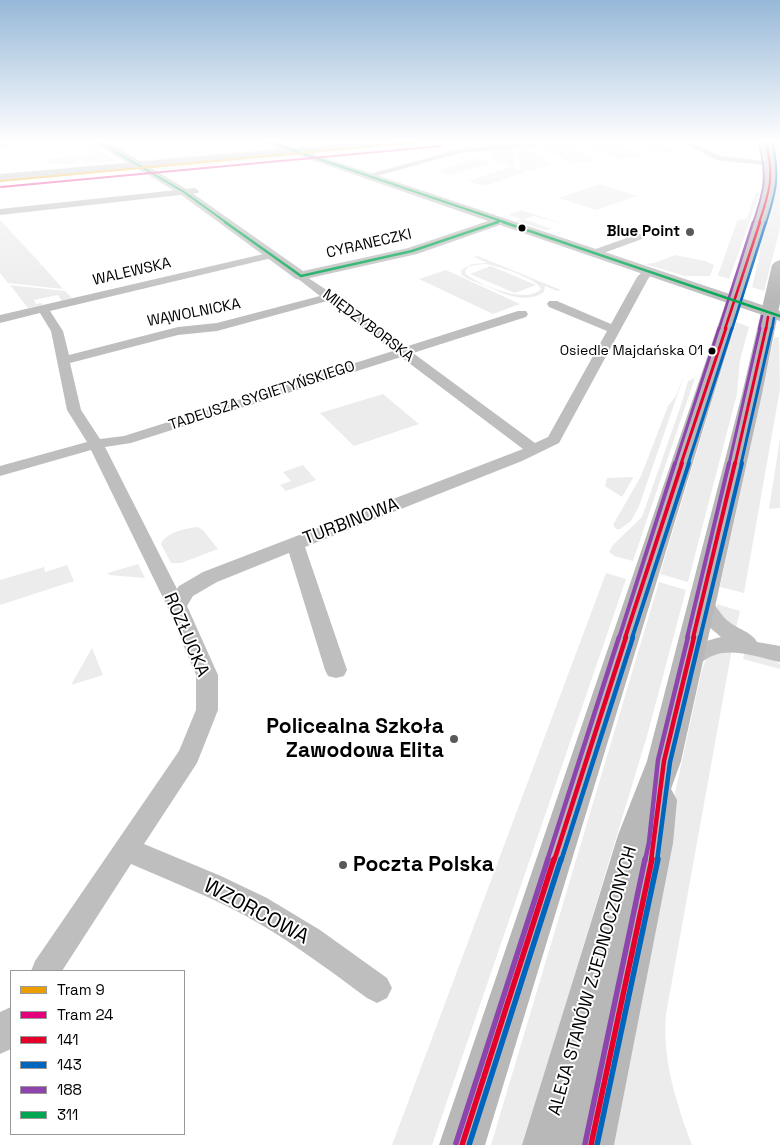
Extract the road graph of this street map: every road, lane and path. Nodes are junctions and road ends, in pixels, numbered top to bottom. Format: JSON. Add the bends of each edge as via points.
{"nodes":[{"id":1,"x":176,"y":193,"type":"edge"},
{"id":2,"x":192,"y":193,"type":"edge"},
{"id":3,"x":418,"y":193,"type":"edge"},
{"id":4,"x":769,"y":193,"type":"edge"},
{"id":5,"x":0,"y":212,"type":"edge"},
{"id":6,"x":500,"y":221,"type":"junction"},
{"id":7,"x":638,"y":236,"type":"dead end"},
{"id":8,"x":594,"y":253,"type":"junction"},
{"id":9,"x":272,"y":255,"type":"junction"},
{"id":10,"x":780,"y":265,"type":"edge"},
{"id":11,"x":649,"y":272,"type":"junction"},
{"id":12,"x":301,"y":276,"type":"junction"},
{"id":13,"x":330,"y":297,"type":"junction"},
{"id":14,"x":733,"y":301,"type":"junction"},
{"id":15,"x":553,"y":304,"type":"dead end"},
{"id":16,"x":43,"y":309,"type":"junction"},
{"id":17,"x":522,"y":314,"type":"dead end"},
{"id":18,"x":774,"y":314,"type":"edge"},
{"id":19,"x":0,"y":319,"type":"edge"},
{"id":20,"x":615,"y":330,"type":"junction"},
{"id":21,"x":402,"y":352,"type":"junction"},
{"id":22,"x":65,"y":360,"type":"junction"},
{"id":23,"x":96,"y":444,"type":"junction"},
{"id":24,"x":534,"y":450,"type":"junction"},
{"id":25,"x":0,"y":471,"type":"edge"},
{"id":26,"x":295,"y":543,"type":"junction"},
{"id":27,"x":702,"y":600,"type":"junction"},
{"id":28,"x":177,"y":606,"type":"junction"},
{"id":29,"x":772,"y":652,"type":"edge"},
{"id":30,"x":687,"y":661,"type":"junction"},
{"id":31,"x":336,"y":670,"type":"dead end"},
{"id":32,"x":664,"y":761,"type":"junction"},
{"id":33,"x":126,"y":849,"type":"junction"},
{"id":34,"x":46,"y":970,"type":"edge"},
{"id":35,"x":376,"y":988,"type":"dead end"},
{"id":36,"x":10,"y":1024,"type":"edge"},
{"id":37,"x":0,"y":1039,"type":"edge"},
{"id":38,"x":462,"y":1145,"type":"edge"},
{"id":39,"x":545,"y":1145,"type":"edge"},
{"id":40,"x":591,"y":1145,"type":"edge"}],
"edges":[{"from":1,"to":5,"type":"street"},
{"from":2,"to":9,"type":"street","name":"MIĘDZYBORSKA"},
{"from":3,"to":6,"type":"street"},
{"from":4,"to":14,"type":"main road"},
{"from":6,"to":8,"type":"street"},
{"from":6,"to":12,"type":"street","name":"CYRANECZKI","via":[[412,251]]},
{"from":7,"to":8,"type":"street"},
{"from":8,"to":11,"type":"street"},
{"from":9,"to":12,"type":"street","name":"MIĘDZYBORSKA"},
{"from":9,"to":16,"type":"street","name":"WALEWSKA"},
{"from":10,"to":18,"type":"main road","name":"ALEJA STANÓW ZJEDNOCZONYCH"},
{"from":11,"to":14,"type":"street"},
{"from":11,"to":20,"type":"street","name":"TURBINOWA","via":[[643,277]]},
{"from":12,"to":13,"type":"street","name":"MIĘDZYBORSKA"},
{"from":13,"to":21,"type":"street","name":"MIĘDZYBORSKA"},
{"from":13,"to":22,"type":"street","name":"WĄWOLNICKA","via":[[217,327],[178,331]]},
{"from":14,"to":18,"type":"street"},
{"from":14,"to":38,"type":"main road"},
{"from":15,"to":20,"type":"street"},
{"from":16,"to":19,"type":"street","name":"WALEWSKA"},
{"from":16,"to":22,"type":"street","name":"ROZŁUCKA","via":[[57,331]]},
{"from":17,"to":21,"type":"street","name":"TADEUSZA SYGIETYŃSKIEGO"},
{"from":18,"to":27,"type":"main road","name":"ALEJA STANÓW ZJEDNOCZONYCH"},
{"from":20,"to":24,"type":"street","name":"TURBINOWA","via":[[554,440]]},
{"from":21,"to":23,"type":"street","name":"TADEUSZA SYGIETYŃSKIEGO","via":[[126,440]]},
{"from":21,"to":24,"type":"street","name":"MIĘDZYBORSKA"},
{"from":22,"to":23,"type":"street","name":"ROZŁUCKA","via":[[74,410]]},
{"from":23,"to":25,"type":"street","name":"TADEUSZA SYGIETYŃSKIEGO"},
{"from":23,"to":28,"type":"street","name":"ROZŁUCKA"},
{"from":24,"to":26,"type":"street","name":"TURBINOWA"},
{"from":26,"to":28,"type":"street","name":"TURBINOWA","via":[[210,577],[186,591]]},
{"from":26,"to":31,"type":"street"},
{"from":27,"to":29,"type":"street","via":[[712,619],[728,633]]},
{"from":27,"to":30,"type":"main road","name":"ALEJA STANÓW ZJEDNOCZONYCH"},
{"from":28,"to":33,"type":"street","name":"ROZŁUCKA","via":[[207,675],[207,710],[188,756]]},
{"from":29,"to":30,"type":"street","via":[[726,644],[706,649]]},
{"from":30,"to":32,"type":"main road","name":"ALEJA STANÓW ZJEDNOCZONYCH"},
{"from":32,"to":39,"type":"main road","name":"ALEJA STANÓW ZJEDNOCZONYCH","via":[[636,835]]},
{"from":32,"to":40,"type":"main road","via":[[655,843]]},
{"from":33,"to":34,"type":"street","name":"ROZŁUCKA"},
{"from":33,"to":35,"type":"street","name":"WZORCOWA","via":[[239,898],[334,955]]},
{"from":36,"to":37,"type":"street"}]}
